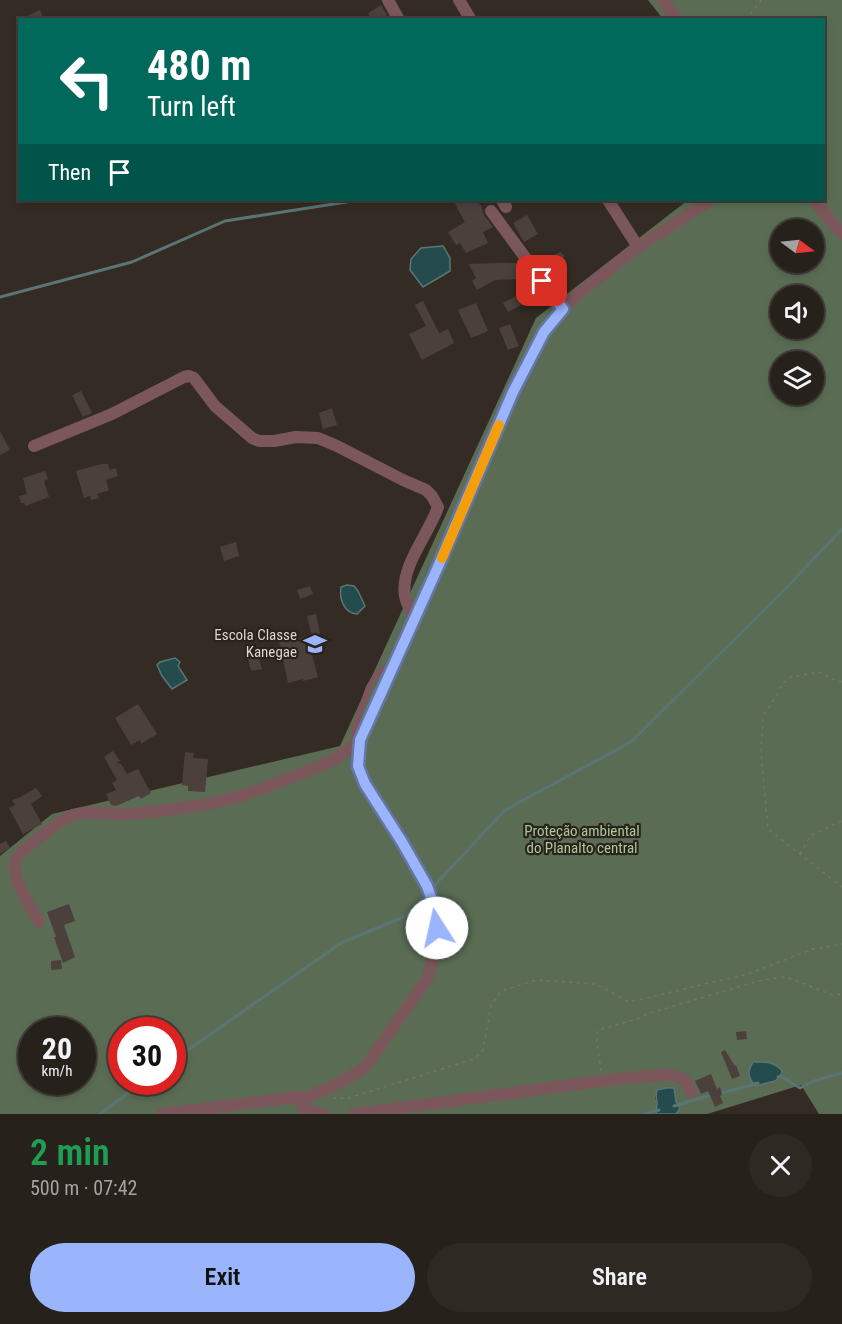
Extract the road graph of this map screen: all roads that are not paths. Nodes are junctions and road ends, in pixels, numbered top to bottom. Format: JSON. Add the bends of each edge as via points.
{"nodes":[{"id":1,"x":388,"y":0,"type":"edge"},
{"id":2,"x":459,"y":0,"type":"edge"},
{"id":3,"x":663,"y":0,"type":"edge"},
{"id":4,"x":398,"y":18,"type":"edge"},
{"id":5,"x":470,"y":18,"type":"edge"},
{"id":6,"x":676,"y":18,"type":"edge"},
{"id":7,"x":609,"y":201,"type":"edge"},
{"id":8,"x":709,"y":201,"type":"edge"},
{"id":9,"x":815,"y":201,"type":"edge"},
{"id":10,"x":491,"y":211,"type":"dead end"},
{"id":11,"x":842,"y":233,"type":"edge"},
{"id":12,"x":638,"y":247,"type":"junction"},
{"id":13,"x":563,"y":309,"type":"junction"},
{"id":14,"x":34,"y":446,"type":"dead end"},
{"id":15,"x":415,"y":617,"type":"junction"},
{"id":16,"x":357,"y":743,"type":"junction"},
{"id":17,"x":39,"y":922,"type":"dead end"},
{"id":18,"x":691,"y":1092,"type":"dead end"},
{"id":19,"x":298,"y":1097,"type":"junction"},
{"id":20,"x":454,"y":1101,"type":"junction"},
{"id":21,"x":161,"y":1114,"type":"edge"},
{"id":22,"x":323,"y":1114,"type":"edge"},
{"id":23,"x":354,"y":1114,"type":"edge"},
{"id":24,"x":459,"y":1114,"type":"edge"}],
"edges":[{"from":1,"to":4,"type":"street"},
{"from":2,"to":5,"type":"street"},
{"from":3,"to":6,"type":"street"},
{"from":7,"to":12,"type":"street"},
{"from":8,"to":12,"type":"street"},
{"from":9,"to":11,"type":"street"},
{"from":10,"to":13,"type":"street"},
{"from":12,"to":13,"type":"street"},
{"from":13,"to":15,"type":"street","via":[[544,332],[513,392]]},
{"from":14,"to":15,"type":"street","via":[[112,414],[184,377],[194,378],[215,406],[259,441],[318,438],[432,496],[438,507],[404,583],[405,597]]},
{"from":15,"to":16,"type":"street"},
{"from":16,"to":17,"type":"street","via":[[327,764],[224,800],[133,814],[92,812],[62,821],[17,857],[14,869]]},
{"from":16,"to":19,"type":"street","via":[[358,766],[365,784],[431,896],[436,912],[436,951],[427,979],[366,1066],[309,1097]]},
{"from":18,"to":20,"type":"street","via":[[686,1082],[672,1075]]},
{"from":19,"to":21,"type":"street"},
{"from":19,"to":22,"type":"street","via":[[304,1109]]},
{"from":20,"to":23,"type":"street"},
{"from":20,"to":24,"type":"street"}]}
